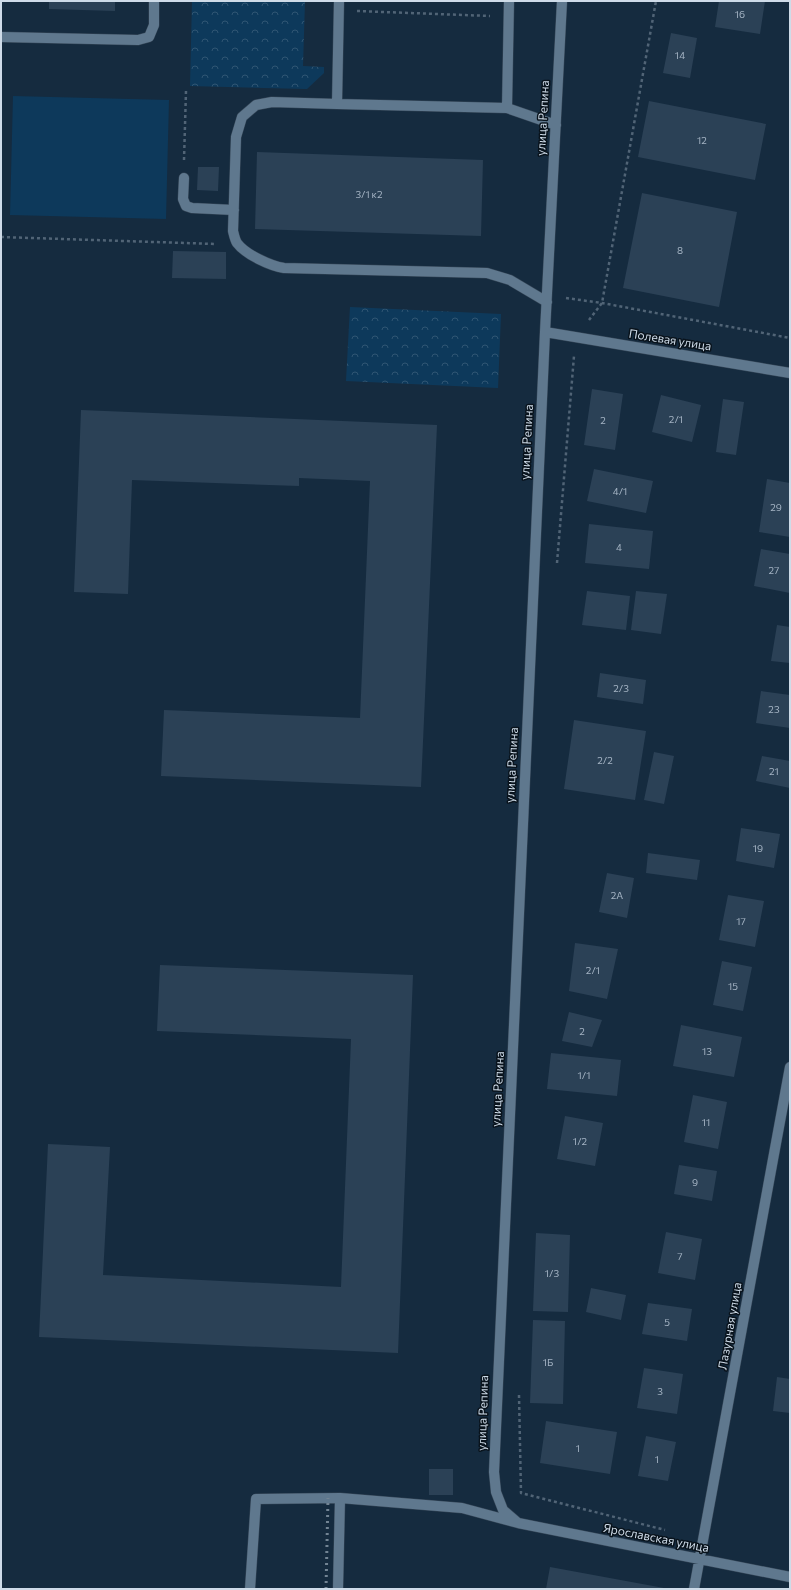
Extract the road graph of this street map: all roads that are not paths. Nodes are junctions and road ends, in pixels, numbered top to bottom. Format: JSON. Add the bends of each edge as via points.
{"nodes":[{"id":1,"x":154,"y":1,"type":"edge"},
{"id":2,"x":509,"y":1,"type":"edge"},
{"id":3,"x":562,"y":1,"type":"edge"},
{"id":4,"x":339,"y":6,"type":"edge"},
{"id":5,"x":1,"y":37,"type":"edge"},
{"id":6,"x":337,"y":104,"type":"junction"},
{"id":7,"x":507,"y":108,"type":"junction"},
{"id":8,"x":556,"y":125,"type":"junction"},
{"id":9,"x":184,"y":178,"type":"road end"},
{"id":10,"x":234,"y":210,"type":"junction"},
{"id":11,"x":547,"y":299,"type":"junction"},
{"id":12,"x":545,"y":332,"type":"junction"},
{"id":13,"x":790,"y":373,"type":"edge"},
{"id":14,"x":790,"y":1067,"type":"edge"},
{"id":15,"x":340,"y":1498,"type":"junction"},
{"id":16,"x":518,"y":1523,"type":"junction"},
{"id":17,"x":700,"y":1560,"type":"junction"},
{"id":18,"x":790,"y":1577,"type":"edge"},
{"id":19,"x":250,"y":1589,"type":"edge"},
{"id":20,"x":338,"y":1589,"type":"edge"},
{"id":21,"x":694,"y":1589,"type":"edge"}],
"edges":[{"from":1,"to":5,"type":"street","via":[[154,25],[149,37],[138,40]]},
{"from":2,"to":7,"type":"street"},
{"from":3,"to":8,"type":"street","name":"улица Репина"},
{"from":4,"to":6,"type":"street"},
{"from":6,"to":7,"type":"street"},
{"from":6,"to":10,"type":"street","via":[[272,102],[256,105],[242,117],[236,137]]},
{"from":7,"to":8,"type":"street"},
{"from":8,"to":11,"type":"street","name":"улица Репина"},
{"from":9,"to":10,"type":"street","via":[[183,199],[186,206]]},
{"from":10,"to":11,"type":"street","via":[[233,232],[238,244],[274,267],[487,273],[501,276]]},
{"from":11,"to":12,"type":"street","name":"улица Репина"},
{"from":12,"to":13,"type":"street","name":"Полевая улица"},
{"from":12,"to":16,"type":"street","name":"улица Репина","via":[[494,1472],[496,1492],[503,1510]]},
{"from":14,"to":17,"type":"street","name":"Лазурная улица"},
{"from":15,"to":16,"type":"street","name":"Ярославская улица","via":[[462,1508]]},
{"from":15,"to":19,"type":"street","name":"Ярославская улица","via":[[256,1498]]},
{"from":15,"to":20,"type":"street"},
{"from":16,"to":17,"type":"street","name":"Ярославская улица"},
{"from":17,"to":18,"type":"street","name":"Ярославская улица"},
{"from":17,"to":21,"type":"street","name":"Лазурная улица"}]}
